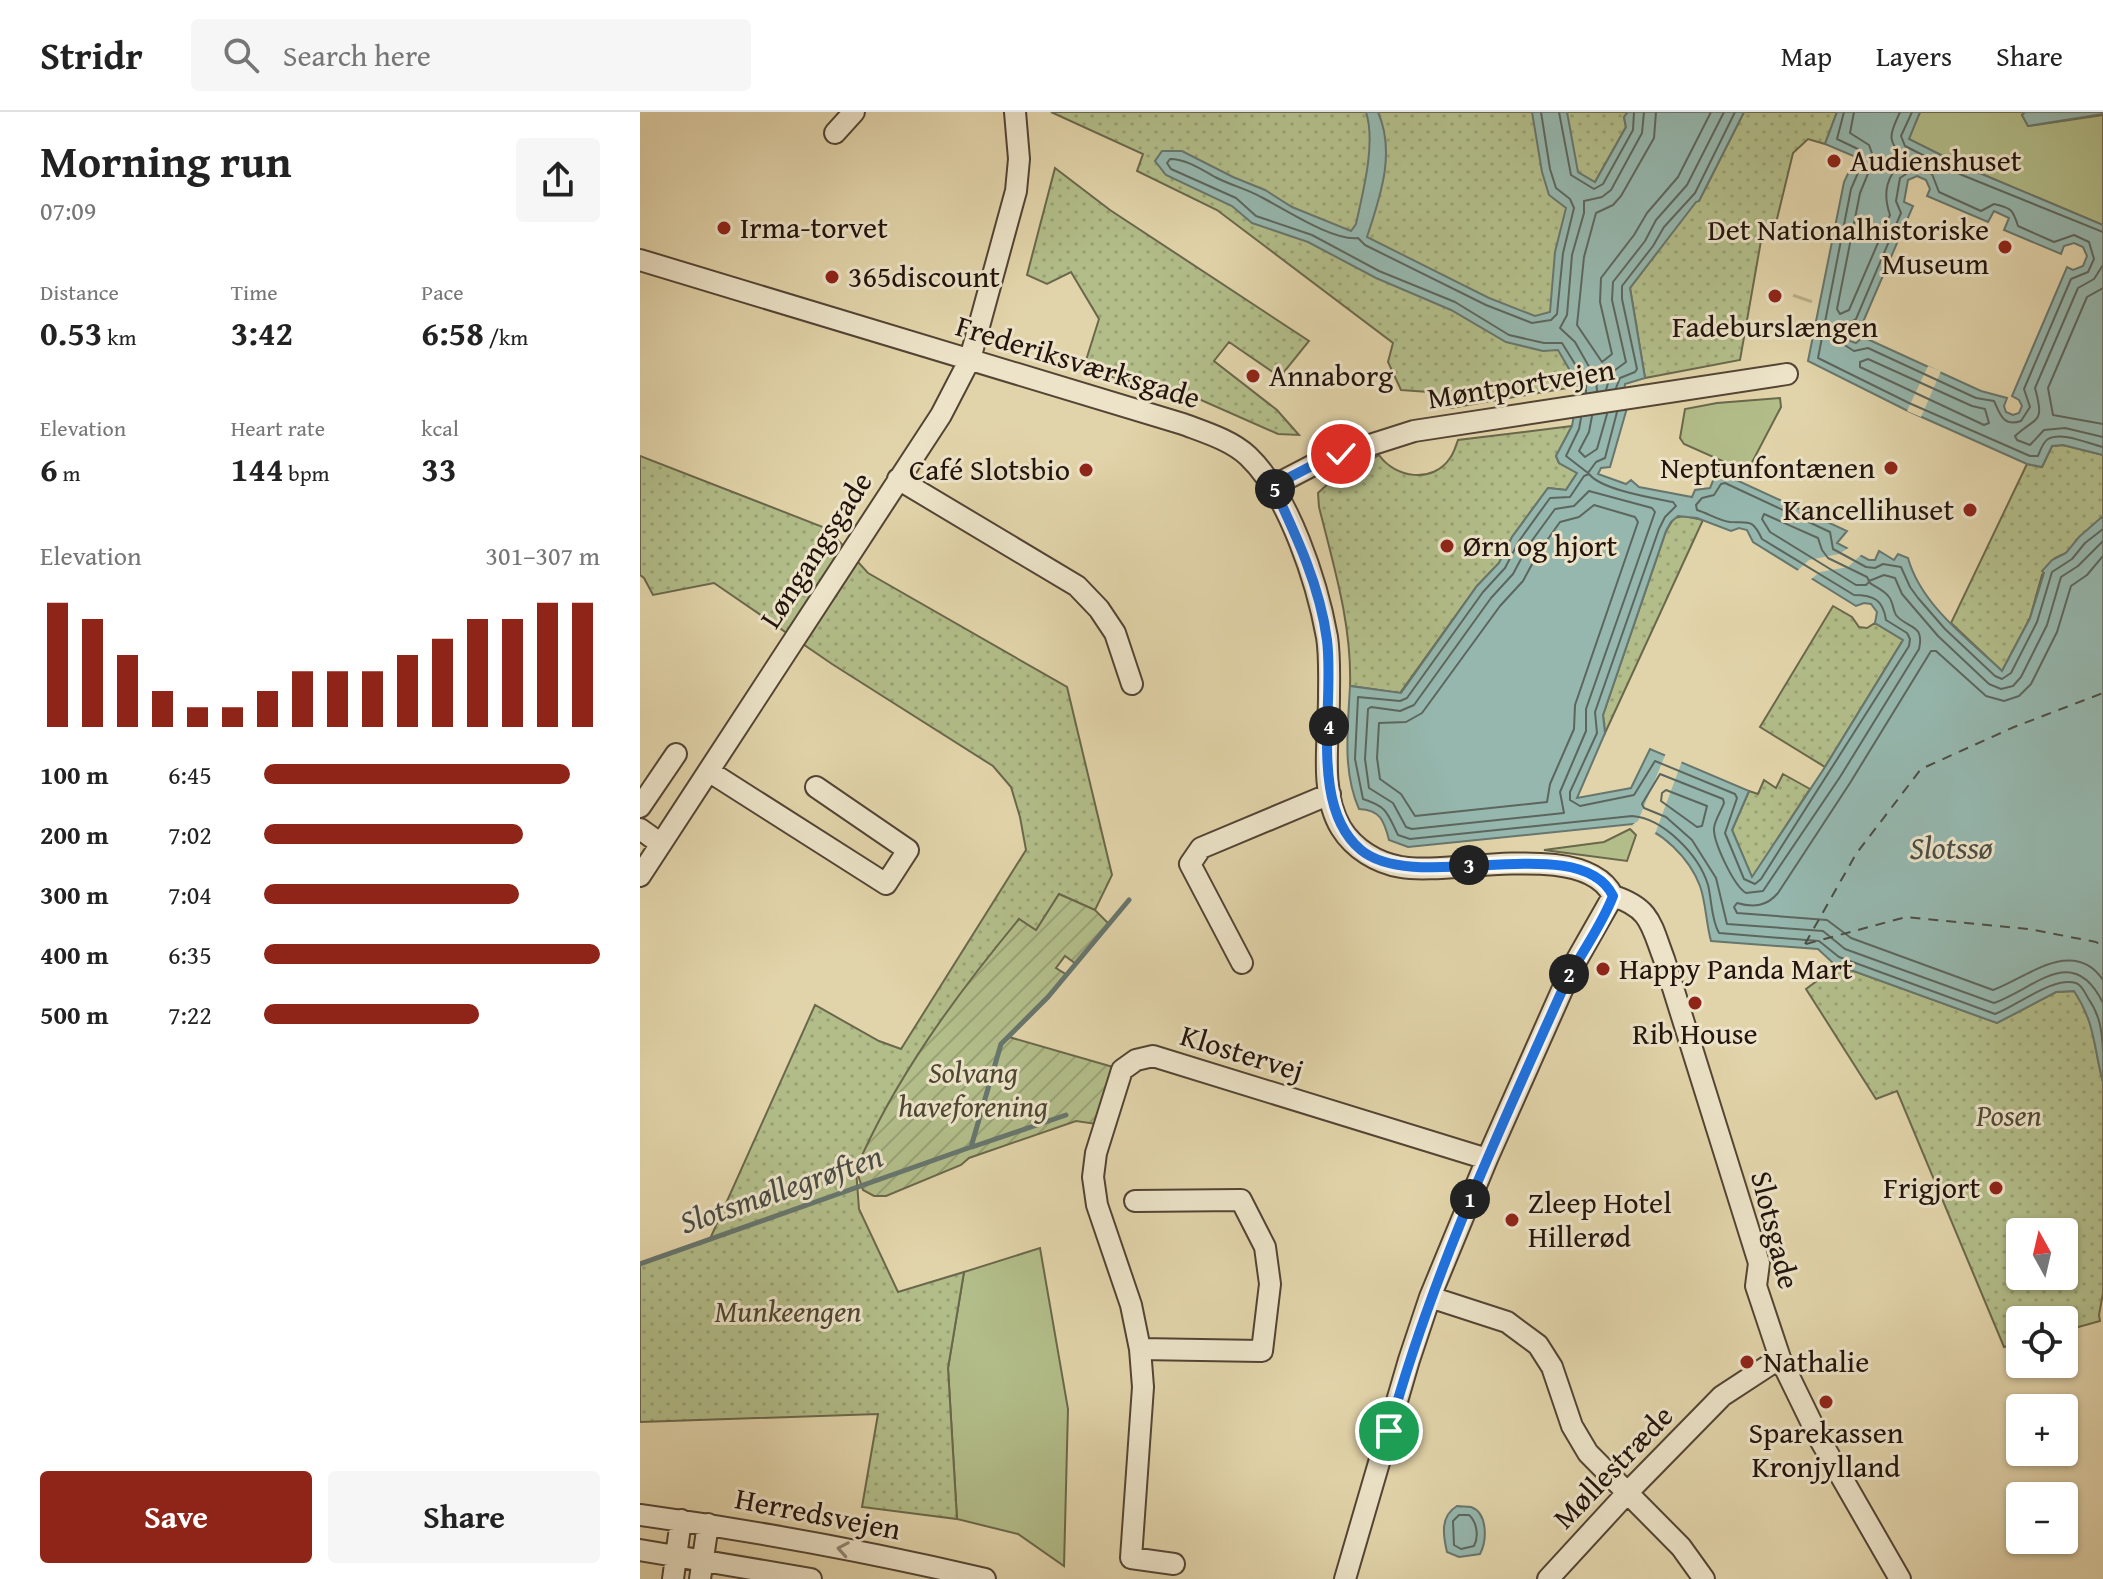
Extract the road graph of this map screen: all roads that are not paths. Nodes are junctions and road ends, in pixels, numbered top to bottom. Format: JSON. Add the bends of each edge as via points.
{"nodes":[{"id":1,"x":854,"y":112,"type":"edge"},
{"id":2,"x":1015,"y":112,"type":"edge"},
{"id":3,"x":835,"y":133,"type":"dead end"},
{"id":4,"x":640,"y":260,"type":"edge"},
{"id":5,"x":970,"y":359,"type":"junction"},
{"id":6,"x":1787,"y":374,"type":"dead end"},
{"id":7,"x":898,"y":479,"type":"junction"},
{"id":8,"x":1273,"y":486,"type":"junction"},
{"id":9,"x":1132,"y":684,"type":"dead end"},
{"id":10,"x":1329,"y":695,"type":"joint"},
{"id":11,"x":676,"y":754,"type":"dead end"},
{"id":12,"x":710,"y":772,"type":"junction"},
{"id":13,"x":816,"y":787,"type":"dead end"},
{"id":14,"x":1330,"y":794,"type":"junction"},
{"id":15,"x":640,"y":807,"type":"edge"},
{"id":16,"x":640,"y":829,"type":"edge"},
{"id":17,"x":661,"y":844,"type":"junction"},
{"id":18,"x":640,"y":876,"type":"edge"},
{"id":19,"x":1610,"y":890,"type":"junction"},
{"id":20,"x":1242,"y":963,"type":"dead end"},
{"id":21,"x":1487,"y":1159,"type":"junction"},
{"id":22,"x":1135,"y":1201,"type":"dead end"},
{"id":23,"x":1430,"y":1297,"type":"junction"},
{"id":24,"x":1140,"y":1349,"type":"junction"},
{"id":25,"x":1780,"y":1358,"type":"junction"},
{"id":26,"x":1628,"y":1492,"type":"junction"},
{"id":27,"x":640,"y":1515,"type":"edge"},
{"id":28,"x":681,"y":1520,"type":"junction"},
{"id":29,"x":708,"y":1524,"type":"junction"},
{"id":30,"x":640,"y":1550,"type":"edge"},
{"id":31,"x":676,"y":1555,"type":"junction"},
{"id":32,"x":1174,"y":1564,"type":"dead end"},
{"id":33,"x":702,"y":1569,"type":"edge"},
{"id":34,"x":673,"y":1579,"type":"edge"},
{"id":35,"x":811,"y":1579,"type":"edge"},
{"id":36,"x":985,"y":1579,"type":"edge"},
{"id":37,"x":1345,"y":1579,"type":"edge"},
{"id":38,"x":1548,"y":1579,"type":"edge"},
{"id":39,"x":1704,"y":1579,"type":"edge"},
{"id":40,"x":1900,"y":1579,"type":"edge"}],
"edges":[{"from":1,"to":3,"type":"street"},
{"from":2,"to":5,"type":"street","name":"Løngangsgade","via":[[1016,191]]},
{"from":4,"to":5,"type":"street","name":"Frederiksværksgade"},
{"from":5,"to":7,"type":"street","name":"Løngangsgade"},
{"from":5,"to":8,"type":"street","name":"Frederiksværksgade","via":[[1218,438],[1247,454]]},
{"from":6,"to":8,"type":"street","name":"Møntportvejen","via":[[1414,431],[1323,460]]},
{"from":7,"to":9,"type":"street","via":[[1077,586],[1115,633]]},
{"from":7,"to":12,"type":"street","name":"Løngangsgade"},
{"from":8,"to":10,"type":"street","name":"Frederiksværksgade","via":[[1315,585],[1327,639]]},
{"from":10,"to":14,"type":"street","name":"Slotsgade"},
{"from":11,"to":15,"type":"street"},
{"from":12,"to":13,"type":"street","via":[[886,884],[908,850]]},
{"from":12,"to":17,"type":"street","name":"Løngangsgade"},
{"from":14,"to":19,"type":"street","name":"Slotsgade","via":[[1342,830],[1361,851],[1379,860],[1402,867],[1562,866],[1588,874]]},
{"from":14,"to":20,"type":"street","via":[[1201,848],[1190,864]]},
{"from":16,"to":17,"type":"street"},
{"from":17,"to":18,"type":"street","name":"Løngangsgade"},
{"from":19,"to":21,"type":"street"},
{"from":19,"to":25,"type":"street","name":"Slotsgade","via":[[1648,918],[1668,972],[1759,1263],[1756,1286]]},
{"from":21,"to":23,"type":"street"},
{"from":21,"to":24,"type":"street","name":"Klostervej","via":[[1153,1056],[1136,1060],[1122,1070],[1099,1139],[1093,1177]]},
{"from":22,"to":24,"type":"street","via":[[1241,1200],[1265,1247],[1270,1284],[1262,1351]]},
{"from":23,"to":26,"type":"street","via":[[1507,1322],[1538,1345],[1588,1453]]},
{"from":23,"to":37,"type":"street"},
{"from":24,"to":32,"type":"street","name":"Klostervej","via":[[1143,1387],[1131,1558]]},
{"from":25,"to":26,"type":"street","name":"Møllestræde","via":[[1722,1396]]},
{"from":25,"to":40,"type":"street","name":"Slotsgade"},
{"from":26,"to":38,"type":"street","name":"Møllestræde"},
{"from":26,"to":39,"type":"street"},
{"from":27,"to":28,"type":"street","name":"Herredsvejen"},
{"from":28,"to":29,"type":"street","name":"Herredsvejen"},
{"from":28,"to":31,"type":"street"},
{"from":29,"to":33,"type":"street"},
{"from":36,"to":29,"type":"street","name":"Herredsvejen","one_way":true},
{"from":30,"to":31,"type":"street"},
{"from":31,"to":33,"type":"street"},
{"from":31,"to":34,"type":"street"},
{"from":33,"to":35,"type":"street"}]}
